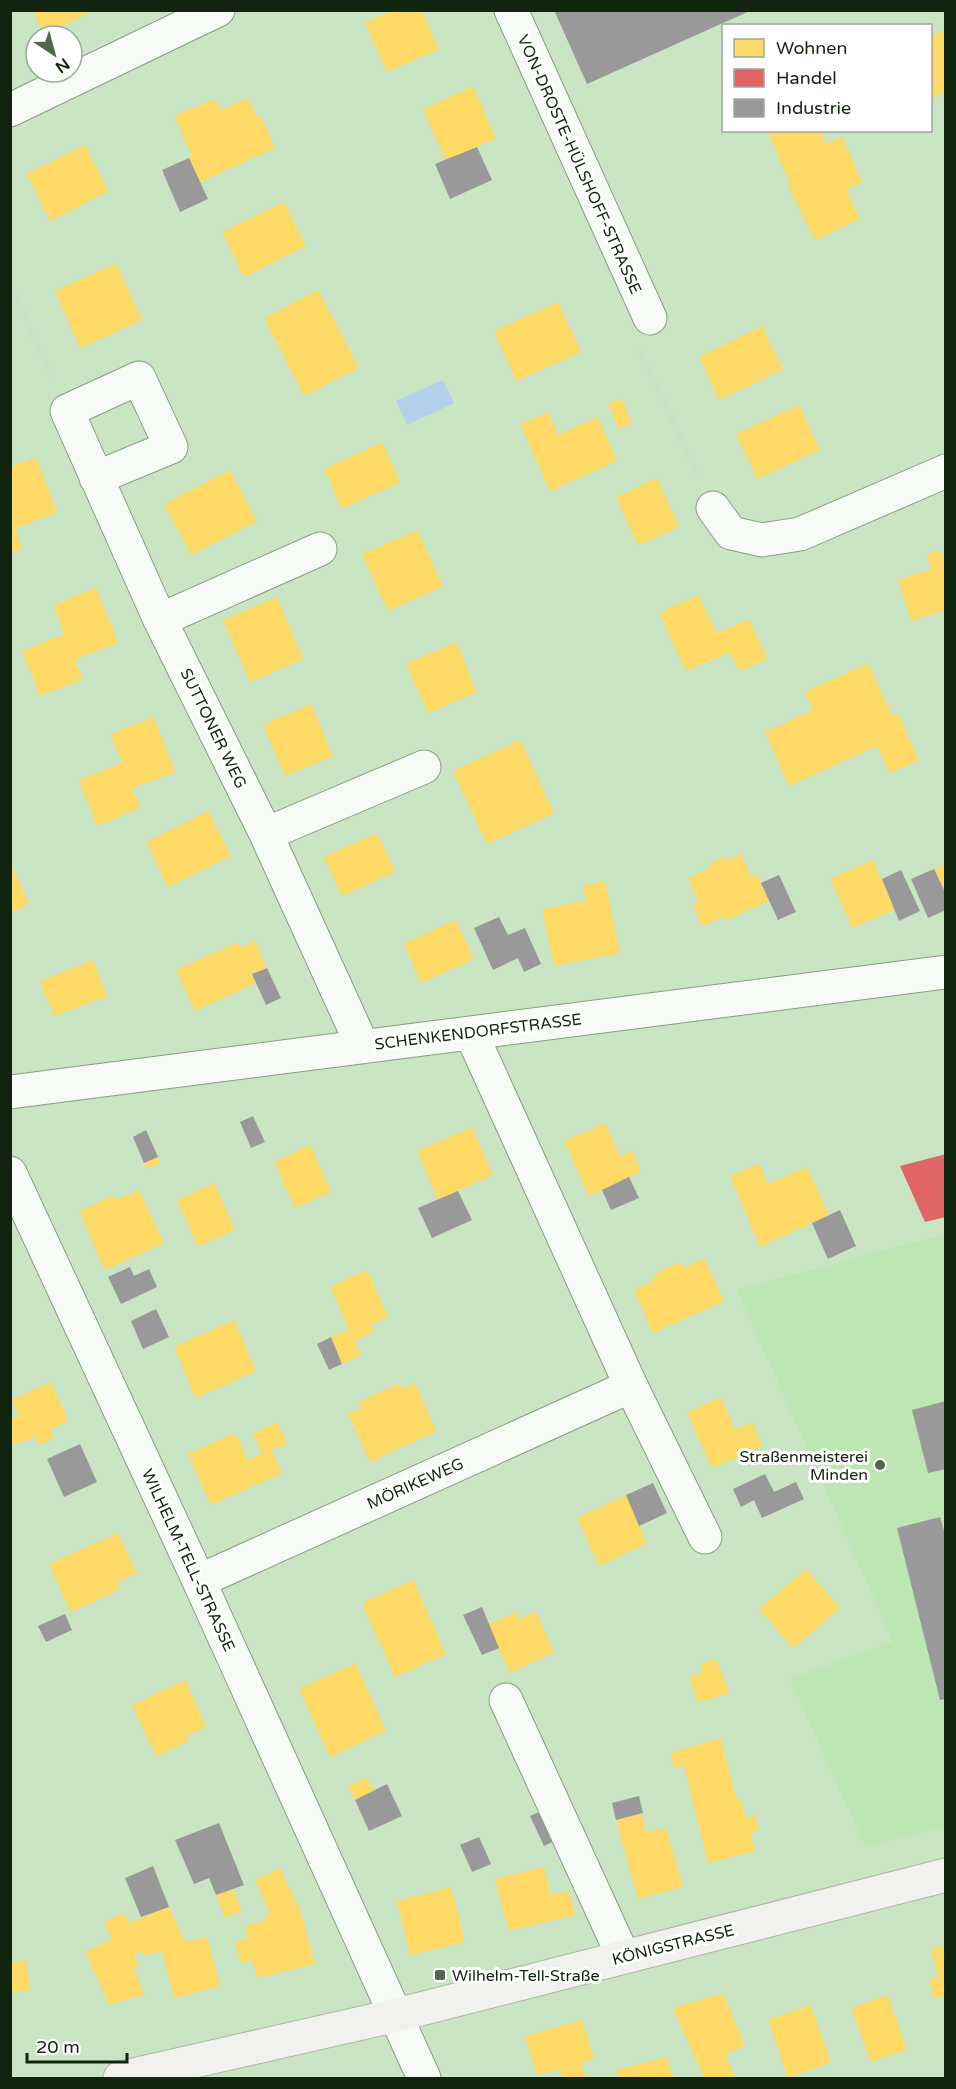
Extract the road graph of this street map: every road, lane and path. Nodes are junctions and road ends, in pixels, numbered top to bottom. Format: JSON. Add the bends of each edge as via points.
{"nodes":[{"id":1,"x":218,"y":10,"type":"edge"},
{"id":2,"x":511,"y":10,"type":"edge"},
{"id":3,"x":10,"y":110,"type":"edge"},
{"id":4,"x":10,"y":285,"type":"edge"},
{"id":5,"x":650,"y":318,"type":"joint"},
{"id":6,"x":68,"y":411,"type":"junction"},
{"id":7,"x":945,"y":471,"type":"edge"},
{"id":8,"x":96,"y":478,"type":"junction"},
{"id":9,"x":713,"y":508,"type":"joint"},
{"id":10,"x":320,"y":549,"type":"dead end"},
{"id":11,"x":160,"y":620,"type":"junction"},
{"id":12,"x":424,"y":767,"type":"dead end"},
{"id":13,"x":266,"y":834,"type":"junction"},
{"id":14,"x":945,"y":972,"type":"edge"},
{"id":15,"x":471,"y":1033,"type":"junction"},
{"id":16,"x":362,"y":1045,"type":"junction"},
{"id":17,"x":10,"y":1092,"type":"edge"},
{"id":18,"x":10,"y":1173,"type":"edge"},
{"id":19,"x":631,"y":1386,"type":"junction"},
{"id":20,"x":705,"y":1537,"type":"dead end"},
{"id":21,"x":199,"y":1581,"type":"junction"},
{"id":22,"x":506,"y":1701,"type":"dead end"},
{"id":23,"x":945,"y":1875,"type":"edge"},
{"id":24,"x":623,"y":1956,"type":"junction"},
{"id":25,"x":397,"y":2014,"type":"junction"},
{"id":26,"x":120,"y":2079,"type":"edge"},
{"id":27,"x":424,"y":2079,"type":"edge"}],
"edges":[{"from":1,"to":3,"type":"street"},
{"from":2,"to":5,"type":"street","name":"VON-DROSTE-HÜLSHOFF-STRASSE"},
{"from":4,"to":6,"type":"path"},
{"from":5,"to":9,"type":"path","via":[[640,331],[638,346]]},
{"from":6,"to":8,"type":"street","name":"SUTTONER WEG"},
{"from":6,"to":8,"type":"street","via":[[139,378],[171,447]]},
{"from":7,"to":9,"type":"street","via":[[800,534],[762,540],[731,533]]},
{"from":8,"to":11,"type":"street","name":"SUTTONER WEG"},
{"from":10,"to":11,"type":"street"},
{"from":11,"to":13,"type":"street","name":"SUTTONER WEG"},
{"from":12,"to":13,"type":"street"},
{"from":13,"to":16,"type":"street","name":"SUTTONER WEG"},
{"from":14,"to":15,"type":"street","name":"SCHENKENDORFSTRASSE"},
{"from":15,"to":16,"type":"street","name":"SCHENKENDORFSTRASSE"},
{"from":15,"to":19,"type":"street"},
{"from":16,"to":17,"type":"street","name":"SCHENKENDORFSTRASSE"},
{"from":18,"to":21,"type":"street","name":"WILHELM-TELL-STRASSE"},
{"from":19,"to":20,"type":"street"},
{"from":19,"to":21,"type":"street","name":"MÖRIKEWEG"},
{"from":21,"to":25,"type":"street","name":"WILHELM-TELL-STRASSE"},
{"from":22,"to":24,"type":"street"},
{"from":23,"to":24,"type":"main road","name":"KÖNIGSTRASSE"},
{"from":24,"to":25,"type":"main road","name":"KÖNIGSTRASSE"},
{"from":25,"to":26,"type":"main road","name":"KÖNIGSTRASSE"},
{"from":25,"to":27,"type":"street","name":"WILHELM-TELL-STRASSE"}]}
